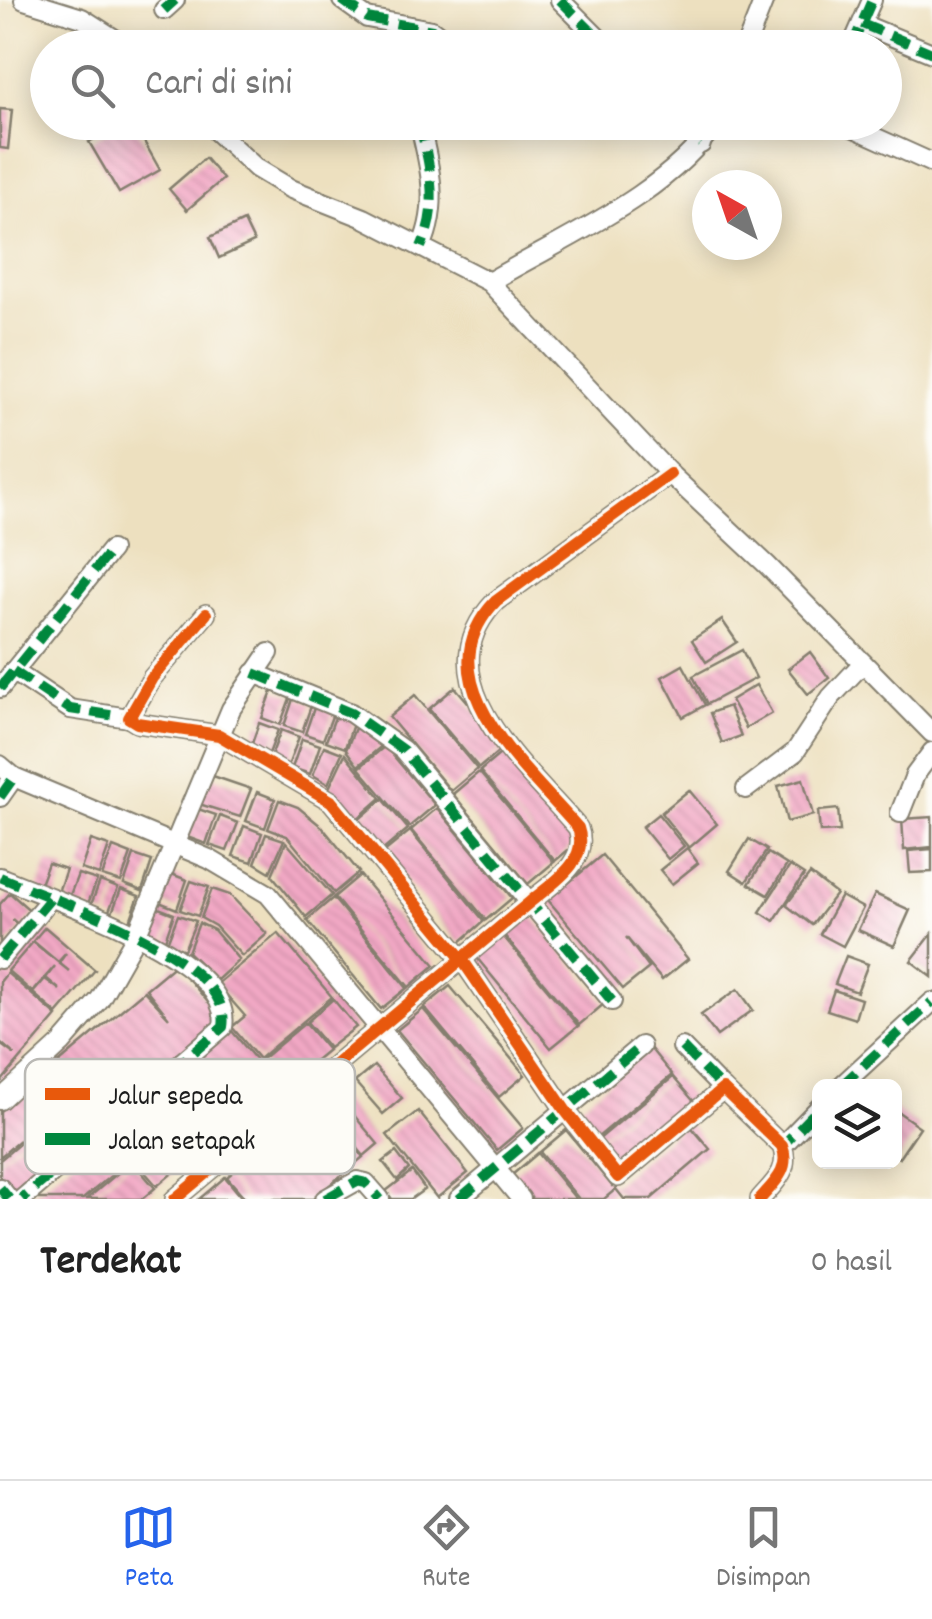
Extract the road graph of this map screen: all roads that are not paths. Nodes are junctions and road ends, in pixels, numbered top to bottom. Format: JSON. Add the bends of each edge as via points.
{"nodes":[{"id":1,"x":24,"y":0,"type":"edge"},
{"id":2,"x":342,"y":0,"type":"edge"},
{"id":3,"x":560,"y":0,"type":"edge"},
{"id":4,"x":764,"y":0,"type":"edge"},
{"id":5,"x":872,"y":0,"type":"edge"},
{"id":6,"x":862,"y":24,"type":"junction"},
{"id":7,"x":106,"y":30,"type":"edge"},
{"id":8,"x":432,"y":30,"type":"edge"},
{"id":9,"x":590,"y":30,"type":"edge"},
{"id":10,"x":752,"y":30,"type":"edge"},
{"id":11,"x":859,"y":30,"type":"edge"},
{"id":12,"x":876,"y":30,"type":"edge"},
{"id":13,"x":902,"y":41,"type":"edge"},
{"id":14,"x":932,"y":54,"type":"edge"},
{"id":15,"x":226,"y":140,"type":"edge"},
{"id":16,"x":422,"y":140,"type":"edge"},
{"id":17,"x":697,"y":140,"type":"edge"},
{"id":18,"x":704,"y":140,"type":"edge"},
{"id":19,"x":881,"y":140,"type":"edge"},
{"id":20,"x":701,"y":144,"type":"junction"},
{"id":21,"x":932,"y":163,"type":"edge"},
{"id":22,"x":422,"y":247,"type":"junction"},
{"id":23,"x":489,"y":282,"type":"junction"},
{"id":24,"x":670,"y":474,"type":"junction"},
{"id":25,"x":111,"y":550,"type":"dead end"},
{"id":26,"x":206,"y":614,"type":"dead end"},
{"id":27,"x":268,"y":653,"type":"dead end"},
{"id":28,"x":864,"y":663,"type":"junction"},
{"id":29,"x":13,"y":671,"type":"junction"},
{"id":30,"x":254,"y":673,"type":"junction"},
{"id":31,"x":0,"y":688,"type":"edge"},
{"id":32,"x":129,"y":718,"type":"junction"},
{"id":33,"x":932,"y":733,"type":"edge"},
{"id":34,"x":220,"y":735,"type":"junction"},
{"id":35,"x":932,"y":752,"type":"edge"},
{"id":36,"x":7,"y":771,"type":"edge"},
{"id":37,"x":746,"y":789,"type":"dead end"},
{"id":38,"x":0,"y":797,"type":"edge"},
{"id":39,"x":900,"y":813,"type":"dead end"},
{"id":40,"x":173,"y":845,"type":"junction"},
{"id":41,"x":0,"y":876,"type":"edge"},
{"id":42,"x":50,"y":899,"type":"junction"},
{"id":43,"x":530,"y":902,"type":"junction"},
{"id":44,"x":136,"y":936,"type":"junction"},
{"id":45,"x":460,"y":958,"type":"junction"},
{"id":46,"x":0,"y":959,"type":"edge"},
{"id":47,"x":612,"y":1001,"type":"dead end"},
{"id":48,"x":932,"y":1002,"type":"edge"},
{"id":49,"x":376,"y":1027,"type":"junction"},
{"id":50,"x":640,"y":1046,"type":"dead end"},
{"id":51,"x":682,"y":1047,"type":"dead end"},
{"id":52,"x":44,"y":1059,"type":"edge"},
{"id":53,"x":186,"y":1059,"type":"edge"},
{"id":54,"x":339,"y":1059,"type":"edge"},
{"id":55,"x":25,"y":1077,"type":"edge"},
{"id":56,"x":849,"y":1079,"type":"edge"},
{"id":57,"x":722,"y":1089,"type":"junction"},
{"id":58,"x":0,"y":1100,"type":"edge"},
{"id":59,"x":565,"y":1110,"type":"junction"},
{"id":60,"x":812,"y":1115,"type":"edge"},
{"id":61,"x":782,"y":1146,"type":"junction"},
{"id":62,"x":496,"y":1170,"type":"junction"},
{"id":63,"x":51,"y":1174,"type":"edge"},
{"id":64,"x":204,"y":1174,"type":"edge"},
{"id":65,"x":0,"y":1188,"type":"edge"},
{"id":66,"x":9,"y":1199,"type":"edge"},
{"id":67,"x":22,"y":1199,"type":"edge"},
{"id":68,"x":175,"y":1199,"type":"edge"},
{"id":69,"x":325,"y":1199,"type":"edge"},
{"id":70,"x":380,"y":1199,"type":"edge"},
{"id":71,"x":458,"y":1199,"type":"edge"},
{"id":72,"x":521,"y":1199,"type":"edge"},
{"id":73,"x":760,"y":1199,"type":"edge"}],
"edges":[{"from":1,"to":7,"type":"street"},
{"from":2,"to":8,"type":"street","via":[[366,18]]},
{"from":3,"to":9,"type":"street"},
{"from":4,"to":10,"type":"street"},
{"from":5,"to":6,"type":"street"},
{"from":6,"to":11,"type":"street"},
{"from":6,"to":12,"type":"street"},
{"from":13,"to":14,"type":"street"},
{"from":15,"to":22,"type":"street","via":[[291,189]]},
{"from":16,"to":22,"type":"street","via":[[433,220]]},
{"from":17,"to":20,"type":"street"},
{"from":18,"to":20,"type":"street"},
{"from":19,"to":21,"type":"street"},
{"from":20,"to":23,"type":"street","via":[[659,182]]},
{"from":22,"to":23,"type":"street"},
{"from":23,"to":24,"type":"street"},
{"from":24,"to":28,"type":"street"},
{"from":24,"to":43,"type":"street","via":[[496,601],[473,636],[470,686],[483,716],[582,840],[571,866]]},
{"from":25,"to":29,"type":"street"},
{"from":26,"to":32,"type":"street","via":[[152,678]]},
{"from":27,"to":30,"type":"street"},
{"from":28,"to":33,"type":"street"},
{"from":28,"to":37,"type":"street","via":[[795,752]]},
{"from":29,"to":31,"type":"street"},
{"from":29,"to":32,"type":"street","via":[[70,709]]},
{"from":30,"to":34,"type":"street"},
{"from":30,"to":43,"type":"street","via":[[373,725],[402,750]]},
{"from":32,"to":34,"type":"street"},
{"from":34,"to":40,"type":"street"},
{"from":34,"to":45,"type":"street","via":[[331,801]]},
{"from":35,"to":39,"type":"street"},
{"from":36,"to":38,"type":"street"},
{"from":36,"to":40,"type":"street"},
{"from":40,"to":44,"type":"street"},
{"from":40,"to":49,"type":"street","via":[[268,894]]},
{"from":41,"to":42,"type":"street"},
{"from":42,"to":44,"type":"street"},
{"from":42,"to":46,"type":"street"},
{"from":43,"to":45,"type":"street"},
{"from":43,"to":47,"type":"street"},
{"from":44,"to":52,"type":"street","via":[[100,999]]},
{"from":44,"to":53,"type":"street","via":[[190,965],[223,1004],[223,1027]]},
{"from":45,"to":49,"type":"street"},
{"from":45,"to":59,"type":"street"},
{"from":48,"to":56,"type":"street"},
{"from":49,"to":54,"type":"street"},
{"from":49,"to":62,"type":"street"},
{"from":50,"to":59,"type":"street"},
{"from":51,"to":57,"type":"street"},
{"from":55,"to":58,"type":"street"},
{"from":57,"to":59,"type":"street","via":[[618,1177]]},
{"from":57,"to":61,"type":"street"},
{"from":59,"to":62,"type":"street"},
{"from":60,"to":61,"type":"street"},
{"from":61,"to":73,"type":"street","via":[[782,1174]]},
{"from":62,"to":71,"type":"street"},
{"from":62,"to":72,"type":"street"},
{"from":63,"to":67,"type":"street"},
{"from":64,"to":68,"type":"street"},
{"from":65,"to":66,"type":"street"},
{"from":69,"to":70,"type":"street","via":[[357,1181]]}]}
